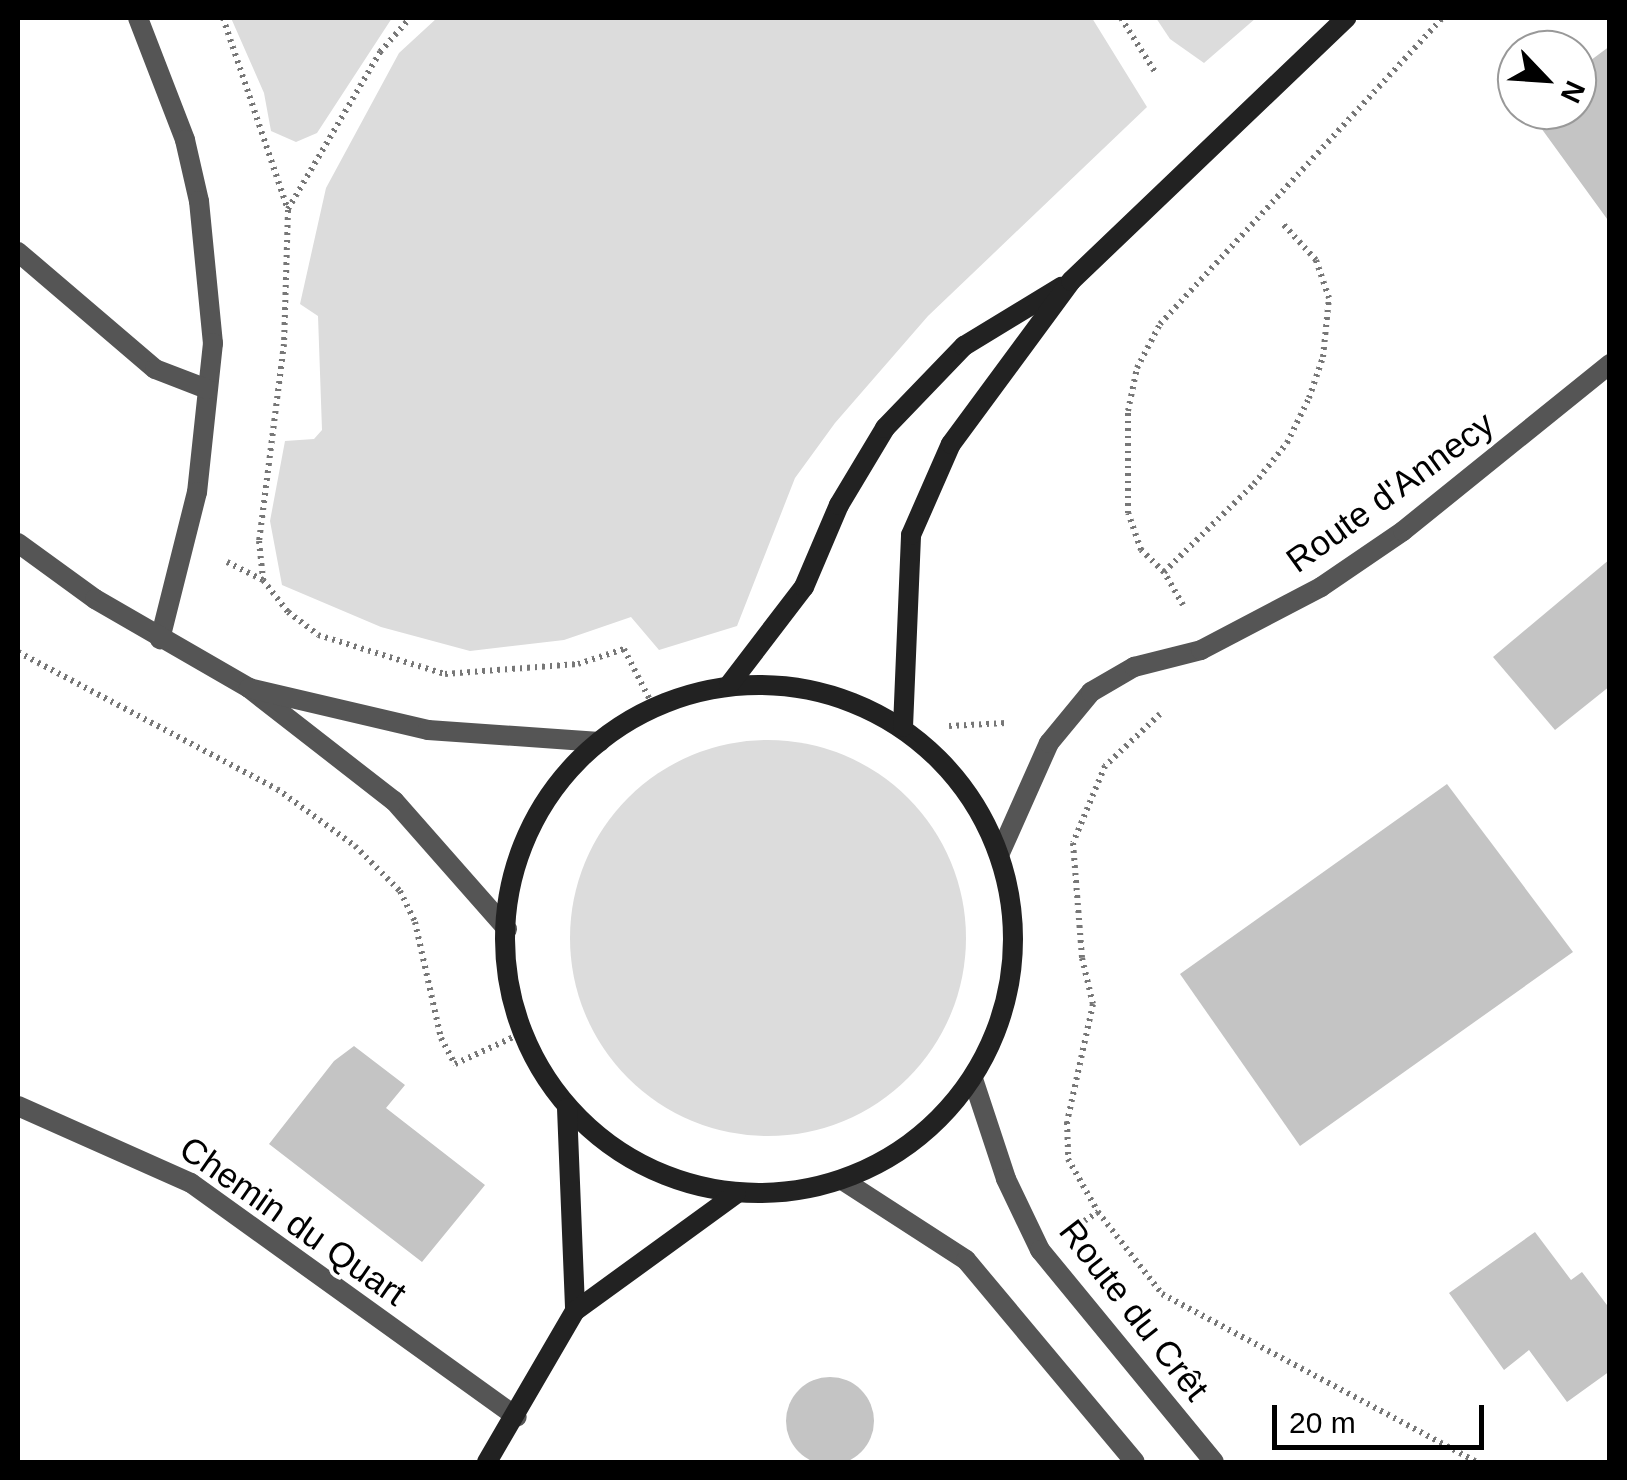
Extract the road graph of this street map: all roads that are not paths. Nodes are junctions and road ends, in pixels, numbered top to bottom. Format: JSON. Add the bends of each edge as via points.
{"nodes":[{"id":1,"x":138,"y":18,"type":"edge"},
{"id":2,"x":1346,"y":18,"type":"edge"},
{"id":3,"x":18,"y":252,"type":"edge"},
{"id":4,"x":1071,"y":281,"type":"junction"},
{"id":5,"x":1610,"y":364,"type":"edge"},
{"id":6,"x":207,"y":390,"type":"junction"},
{"id":7,"x":18,"y":543,"type":"edge"},
{"id":8,"x":160,"y":639,"type":"junction"},
{"id":9,"x":729,"y":685,"type":"junction"},
{"id":10,"x":249,"y":688,"type":"junction"},
{"id":11,"x":902,"y":726,"type":"junction"},
{"id":12,"x":600,"y":742,"type":"junction"},
{"id":13,"x":1000,"y":853,"type":"junction"},
{"id":14,"x":507,"y":928,"type":"junction"},
{"id":15,"x":974,"y":1079,"type":"junction"},
{"id":16,"x":18,"y":1106,"type":"edge"},
{"id":17,"x":567,"y":1108,"type":"junction"},
{"id":18,"x":844,"y":1180,"type":"junction"},
{"id":19,"x":736,"y":1194,"type":"junction"},
{"id":20,"x":575,"y":1312,"type":"junction"},
{"id":21,"x":516,"y":1417,"type":"junction"},
{"id":22,"x":487,"y":1462,"type":"edge"},
{"id":23,"x":1135,"y":1462,"type":"edge"},
{"id":24,"x":1214,"y":1462,"type":"edge"}],
"edges":[{"from":1,"to":6,"type":"street","via":[[200,201],[212,306]]},
{"from":2,"to":4,"type":"main road"},
{"from":3,"to":6,"type":"street","via":[[155,369]]},
{"from":4,"to":9,"type":"main road","via":[[964,346],[914,394],[862,460],[804,587]]},
{"from":4,"to":11,"type":"main road","via":[[951,444],[926,492],[911,535]]},
{"from":5,"to":13,"type":"street","name":"Route d'Annecy","via":[[1322,588],[1201,650],[1134,667],[1075,708],[1049,743]]},
{"from":6,"to":8,"type":"street","via":[[197,492]]},
{"from":7,"to":8,"type":"street"},
{"from":8,"to":10,"type":"street"},
{"from":9,"to":11,"type":"main road","via":[[790,685],[849,699]]},
{"from":9,"to":12,"type":"main road","via":[[654,706]]},
{"from":10,"to":12,"type":"street","via":[[428,730]]},
{"from":10,"to":14,"type":"street","via":[[394,801]]},
{"from":11,"to":13,"type":"main road","via":[[944,761],[977,804]]},
{"from":12,"to":14,"type":"main road","via":[[538,812],[510,886]]},
{"from":13,"to":15,"type":"main road","via":[[1014,930],[1005,1008]]},
{"from":14,"to":17,"type":"main road","via":[[504,965],[522,1033]]},
{"from":15,"to":18,"type":"main road","via":[[916,1140]]},
{"from":15,"to":24,"type":"street","name":"Route du Crêt","via":[[1006,1179],[1040,1250]]},
{"from":16,"to":21,"type":"street","name":"Chemin du Quart","via":[[191,1182]]},
{"from":17,"to":19,"type":"main road","via":[[614,1151],[673,1180]]},
{"from":17,"to":20,"type":"main road"},
{"from":18,"to":19,"type":"main road","via":[[789,1194]]},
{"from":18,"to":23,"type":"street","via":[[966,1260]]},
{"from":19,"to":20,"type":"main road"},
{"from":20,"to":21,"type":"main road"},
{"from":21,"to":22,"type":"main road"}]}
